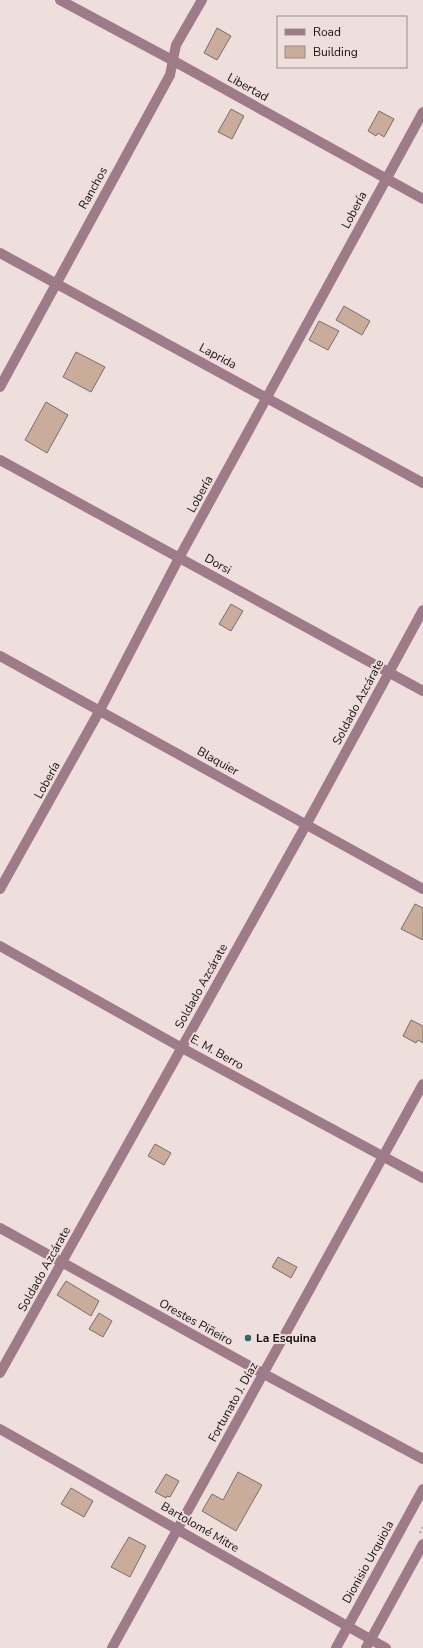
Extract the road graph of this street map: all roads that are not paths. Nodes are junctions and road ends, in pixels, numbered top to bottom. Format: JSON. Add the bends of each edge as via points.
{"nodes":[{"id":1,"x":60,"y":0,"type":"edge"},
{"id":2,"x":202,"y":0,"type":"edge"},
{"id":3,"x":172,"y":60,"type":"junction"},
{"id":4,"x":423,"y":112,"type":"edge"},
{"id":5,"x":386,"y":178,"type":"junction"},
{"id":6,"x":423,"y":199,"type":"edge"},
{"id":7,"x":0,"y":253,"type":"edge"},
{"id":8,"x":56,"y":283,"type":"junction"},
{"id":9,"x":0,"y":387,"type":"edge"},
{"id":10,"x":267,"y":398,"type":"junction"},
{"id":11,"x":0,"y":460,"type":"edge"},
{"id":12,"x":423,"y":483,"type":"edge"},
{"id":13,"x":179,"y":558,"type":"junction"},
{"id":14,"x":423,"y":610,"type":"edge"},
{"id":15,"x":0,"y":656,"type":"edge"},
{"id":16,"x":388,"y":672,"type":"junction"},
{"id":17,"x":423,"y":691,"type":"edge"},
{"id":18,"x":100,"y":710,"type":"junction"},
{"id":19,"x":306,"y":825,"type":"junction"},
{"id":20,"x":0,"y":889,"type":"edge"},
{"id":21,"x":423,"y":889,"type":"edge"},
{"id":22,"x":0,"y":946,"type":"edge"},
{"id":23,"x":182,"y":1048,"type":"junction"},
{"id":24,"x":423,"y":1084,"type":"edge"},
{"id":25,"x":384,"y":1157,"type":"junction"},
{"id":26,"x":423,"y":1178,"type":"edge"},
{"id":27,"x":0,"y":1228,"type":"edge"},
{"id":28,"x":62,"y":1263,"type":"junction"},
{"id":29,"x":0,"y":1373,"type":"edge"},
{"id":30,"x":264,"y":1374,"type":"junction"},
{"id":31,"x":0,"y":1429,"type":"edge"},
{"id":32,"x":423,"y":1459,"type":"edge"},
{"id":33,"x":423,"y":1489,"type":"edge"},
{"id":34,"x":178,"y":1530,"type":"junction"},
{"id":35,"x":423,"y":1544,"type":"edge"},
{"id":36,"x":347,"y":1626,"type":"junction"},
{"id":37,"x":368,"y":1644,"type":"edge"},
{"id":38,"x":112,"y":1648,"type":"edge"},
{"id":39,"x":336,"y":1648,"type":"edge"},
{"id":40,"x":386,"y":1648,"type":"edge"}],
"edges":[{"from":1,"to":3,"type":"street","name":"Libertad"},
{"from":2,"to":3,"type":"street","name":"Ranchos","via":[[176,45]]},
{"from":3,"to":5,"type":"street","name":"Libertad"},
{"from":3,"to":8,"type":"street","name":"Ranchos","via":[[170,75]]},
{"from":4,"to":5,"type":"street","name":"Lobería"},
{"from":5,"to":6,"type":"street","name":"Libertad"},
{"from":5,"to":10,"type":"street","name":"Lobería"},
{"from":7,"to":8,"type":"street","name":"Laprida"},
{"from":8,"to":9,"type":"street","name":"Ranchos"},
{"from":8,"to":10,"type":"street","name":"Laprida"},
{"from":10,"to":12,"type":"street","name":"Laprida"},
{"from":10,"to":13,"type":"street","name":"Lobería"},
{"from":11,"to":13,"type":"street","name":"Dorsi"},
{"from":13,"to":16,"type":"street","name":"Dorsi"},
{"from":13,"to":18,"type":"street","name":"Lobería"},
{"from":14,"to":16,"type":"street","name":"Soldado Azcárate"},
{"from":15,"to":18,"type":"street","name":"Blaquier"},
{"from":16,"to":17,"type":"street","name":"Dorsi"},
{"from":16,"to":19,"type":"street","name":"Soldado Azcárate"},
{"from":18,"to":19,"type":"street","name":"Blaquier"},
{"from":18,"to":20,"type":"street","name":"Lobería"},
{"from":19,"to":21,"type":"street","name":"Blaquier"},
{"from":19,"to":23,"type":"street","name":"Soldado Azcárate"},
{"from":22,"to":23,"type":"street","name":"E. M. Berro"},
{"from":23,"to":25,"type":"street","name":"E. M. Berro"},
{"from":23,"to":28,"type":"street","name":"Soldado Azcárate"},
{"from":24,"to":25,"type":"street","name":"Fortunato J. Díaz"},
{"from":25,"to":26,"type":"street","name":"E. M. Berro"},
{"from":25,"to":30,"type":"street","name":"Fortunato J. Díaz"},
{"from":27,"to":28,"type":"street","name":"Orestes Piñeiro"},
{"from":28,"to":29,"type":"street","name":"Soldado Azcárate"},
{"from":28,"to":30,"type":"street","name":"Orestes Piñeiro"},
{"from":30,"to":32,"type":"street","name":"Orestes Piñeiro"},
{"from":30,"to":34,"type":"street","name":"Fortunato J. Díaz"},
{"from":31,"to":34,"type":"street","name":"Bartolomé Mitre"},
{"from":33,"to":36,"type":"street","name":"Dionisio Urquiola"},
{"from":34,"to":36,"type":"street","name":"Bartolomé Mitre"},
{"from":34,"to":38,"type":"street","name":"Fortunato J. Díaz"},
{"from":35,"to":37,"type":"street"},
{"from":36,"to":37,"type":"street","name":"Bartolomé Mitre"},
{"from":36,"to":39,"type":"street","name":"Dionisio Urquiola"},
{"from":37,"to":40,"type":"street","name":"Bartolomé Mitre"}]}
